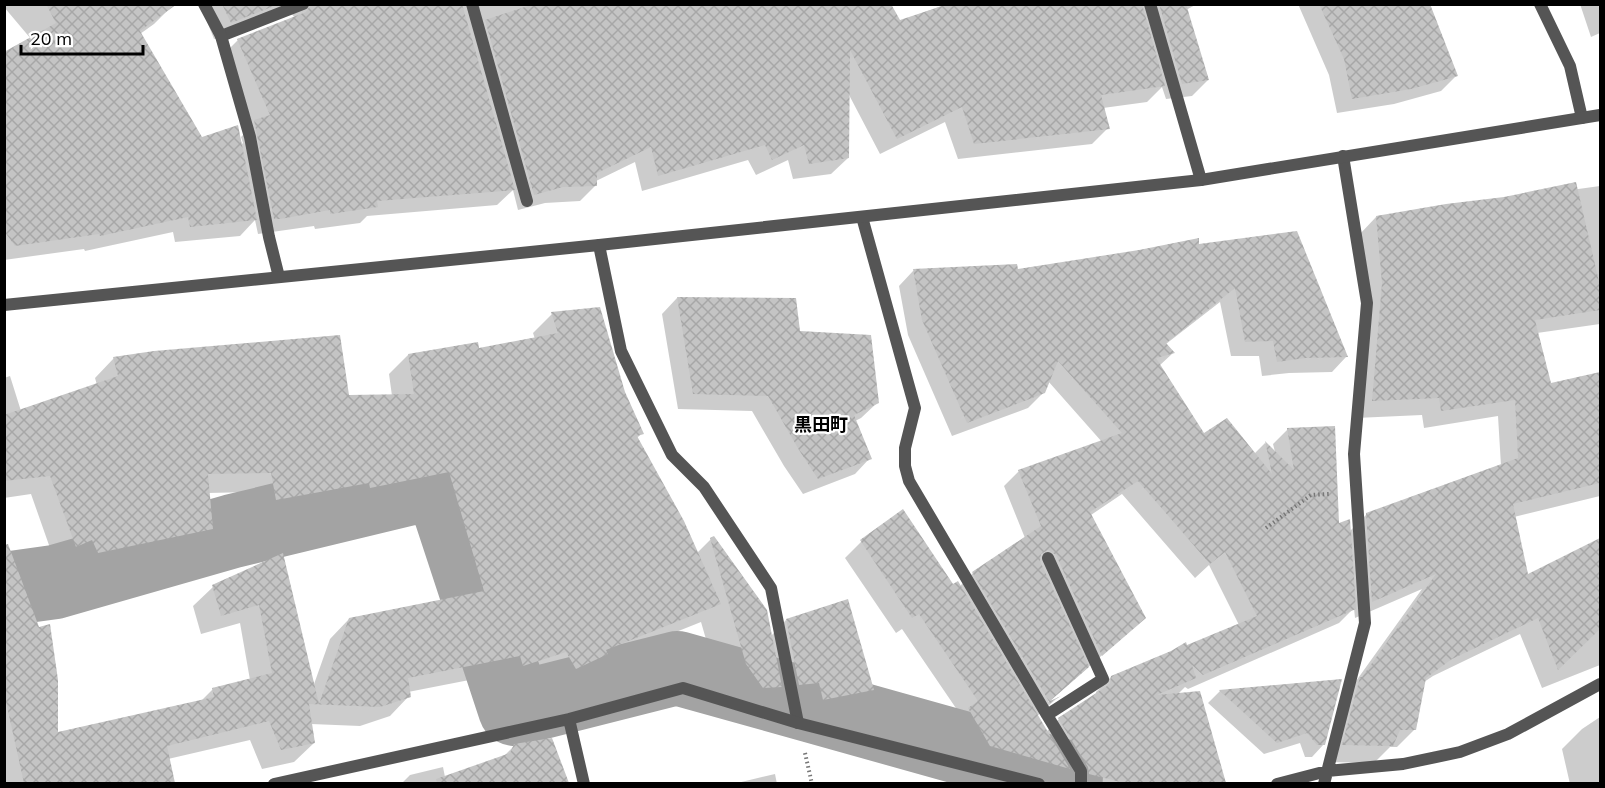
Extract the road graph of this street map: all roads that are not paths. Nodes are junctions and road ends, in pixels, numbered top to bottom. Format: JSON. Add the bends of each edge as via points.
{"nodes":[{"id":1,"x":204,"y":4,"type":"edge"},
{"id":2,"x":303,"y":4,"type":"edge"},
{"id":3,"x":472,"y":4,"type":"edge"},
{"id":4,"x":1150,"y":4,"type":"edge"},
{"id":5,"x":1540,"y":4,"type":"edge"},
{"id":6,"x":221,"y":36,"type":"junction"},
{"id":7,"x":1600,"y":115,"type":"edge"},
{"id":8,"x":1582,"y":118,"type":"junction"},
{"id":9,"x":1343,"y":156,"type":"junction"},
{"id":10,"x":1201,"y":180,"type":"junction"},
{"id":11,"x":527,"y":201,"type":"dead end"},
{"id":12,"x":862,"y":217,"type":"junction"},
{"id":13,"x":599,"y":245,"type":"junction"},
{"id":14,"x":279,"y":277,"type":"junction"},
{"id":15,"x":4,"y":305,"type":"edge"},
{"id":16,"x":1048,"y":558,"type":"dead end"},
{"id":17,"x":1600,"y":684,"type":"edge"},
{"id":18,"x":1047,"y":715,"type":"junction"},
{"id":19,"x":569,"y":719,"type":"junction"},
{"id":20,"x":797,"y":722,"type":"junction"},
{"id":21,"x":1327,"y":771,"type":"junction"},
{"id":22,"x":274,"y":783,"type":"edge"},
{"id":23,"x":584,"y":783,"type":"edge"},
{"id":24,"x":1039,"y":783,"type":"edge"},
{"id":25,"x":1081,"y":783,"type":"edge"},
{"id":26,"x":1277,"y":783,"type":"edge"},
{"id":27,"x":1324,"y":783,"type":"edge"}],
"edges":[{"from":1,"to":6,"type":"street"},
{"from":2,"to":6,"type":"street"},
{"from":3,"to":11,"type":"street"},
{"from":4,"to":10,"type":"street"},
{"from":5,"to":8,"type":"street","via":[[1570,66]]},
{"from":6,"to":14,"type":"street","via":[[250,137]]},
{"from":7,"to":8,"type":"street"},
{"from":8,"to":9,"type":"street"},
{"from":9,"to":10,"type":"street"},
{"from":9,"to":21,"type":"street","via":[[1367,303],[1354,454],[1365,623]]},
{"from":10,"to":12,"type":"street"},
{"from":12,"to":13,"type":"street"},
{"from":12,"to":18,"type":"street","via":[[915,408],[904,448],[909,481]]},
{"from":13,"to":14,"type":"street"},
{"from":13,"to":20,"type":"street","via":[[621,351],[672,455],[704,487],[771,588]]},
{"from":14,"to":15,"type":"street"},
{"from":16,"to":18,"type":"street","via":[[1103,679]]},
{"from":17,"to":21,"type":"street","via":[[1508,734],[1460,752],[1402,764]]},
{"from":18,"to":25,"type":"street","via":[[1081,771]]},
{"from":19,"to":20,"type":"street","via":[[683,688]]},
{"from":19,"to":22,"type":"street"},
{"from":19,"to":23,"type":"street"},
{"from":20,"to":24,"type":"street"},
{"from":21,"to":26,"type":"street"},
{"from":21,"to":27,"type":"street"}]}
